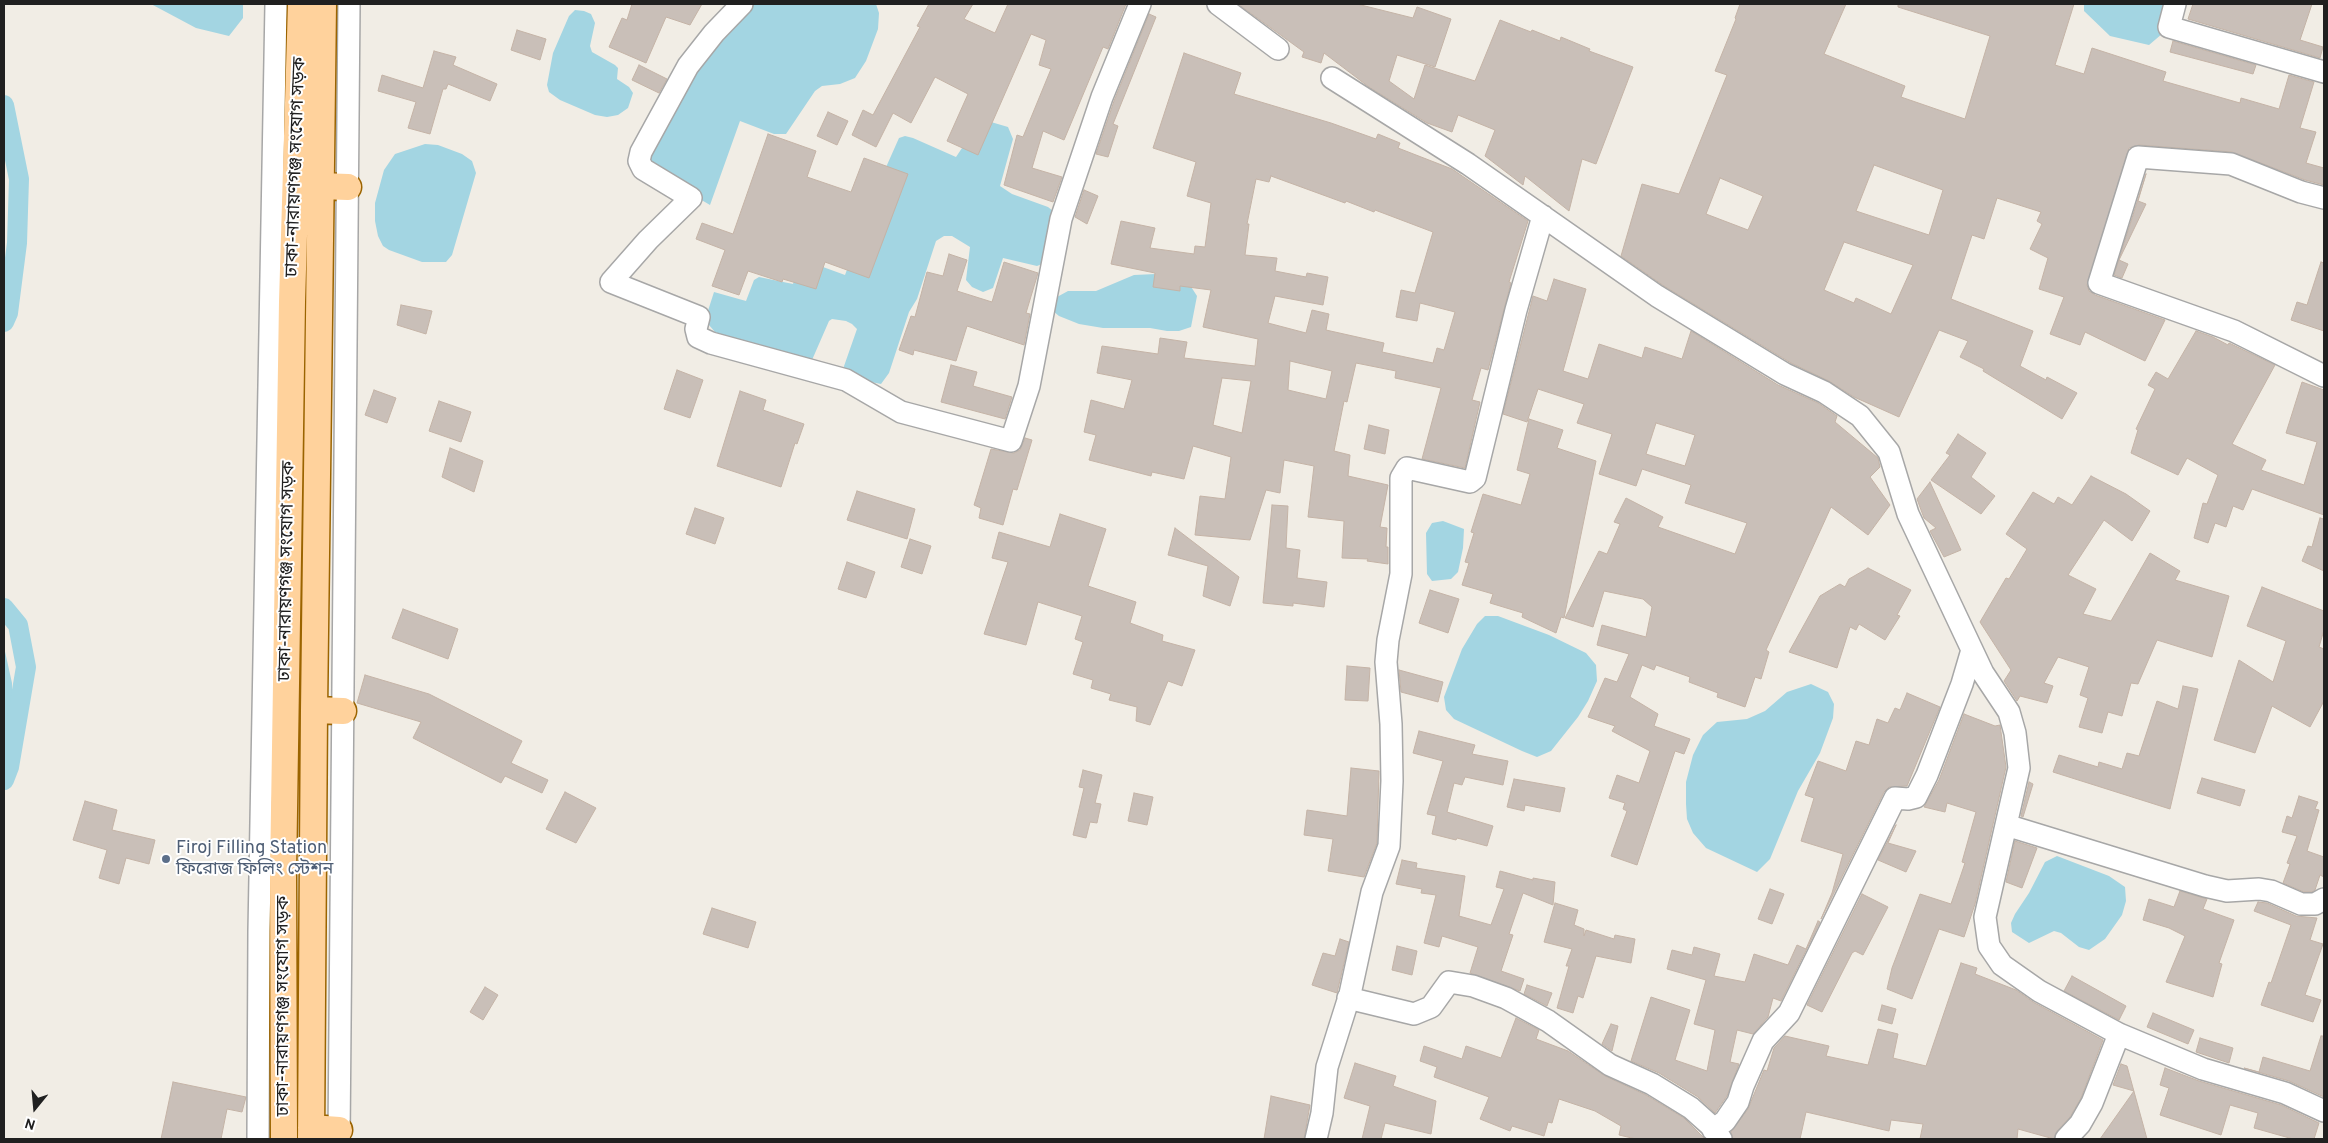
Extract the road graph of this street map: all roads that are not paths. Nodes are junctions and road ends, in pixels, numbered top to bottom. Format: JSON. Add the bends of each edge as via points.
{"nodes":[{"id":1,"x":276,"y":4,"type":"edge"},
{"id":2,"x":301,"y":4,"type":"edge"},
{"id":3,"x":323,"y":4,"type":"edge"},
{"id":4,"x":349,"y":4,"type":"edge"},
{"id":5,"x":742,"y":4,"type":"edge"},
{"id":6,"x":1140,"y":4,"type":"edge"},
{"id":7,"x":1218,"y":4,"type":"edge"},
{"id":8,"x":2175,"y":4,"type":"edge"},
{"id":9,"x":1278,"y":49,"type":"dead end"},
{"id":10,"x":2324,"y":72,"type":"edge"},
{"id":11,"x":1332,"y":78,"type":"dead end"},
{"id":12,"x":311,"y":100,"type":"junction"},
{"id":13,"x":297,"y":185,"type":"junction"},
{"id":14,"x":348,"y":187,"type":"junction"},
{"id":15,"x":2324,"y":198,"type":"edge"},
{"id":16,"x":1543,"y":216,"type":"junction"},
{"id":17,"x":2324,"y":376,"type":"edge"},
{"id":18,"x":1972,"y":650,"type":"junction"},
{"id":19,"x":314,"y":710,"type":"junction"},
{"id":20,"x":343,"y":711,"type":"junction"},
{"id":21,"x":274,"y":725,"type":"junction"},
{"id":22,"x":2006,"y":825,"type":"junction"},
{"id":23,"x":2324,"y":899,"type":"edge"},
{"id":24,"x":1348,"y":998,"type":"junction"},
{"id":25,"x":2118,"y":1034,"type":"junction"},
{"id":26,"x":2324,"y":1111,"type":"edge"},
{"id":27,"x":311,"y":1134,"type":"edge"},
{"id":28,"x":339,"y":1134,"type":"edge"},
{"id":29,"x":1717,"y":1135,"type":"edge"},
{"id":30,"x":258,"y":1139,"type":"edge"},
{"id":31,"x":284,"y":1139,"type":"edge"},
{"id":32,"x":1316,"y":1139,"type":"edge"},
{"id":33,"x":2066,"y":1139,"type":"edge"}],
"edges":[{"from":1,"to":13,"type":"street"},
{"from":2,"to":12,"type":"main road","name":"ঢাকা-নারায়ণগঞ্জ সংযোগ সড়ক"},
{"from":3,"to":12,"type":"main road","name":"ঢাকা-নারায়ণগঞ্জ সংযোগ সড়ক"},
{"from":4,"to":14,"type":"street"},
{"from":5,"to":6,"type":"street","via":[[688,66],[641,152],[639,161],[643,169],[691,198],[611,282],[699,317],[698,337],[712,343],[846,380],[901,412],[1011,441],[1029,386],[1052,261],[1072,184],[1102,97]]},
{"from":7,"to":9,"type":"street"},
{"from":8,"to":10,"type":"street","via":[[2169,27]]},
{"from":11,"to":16,"type":"street"},
{"from":12,"to":13,"type":"main road","name":"ঢাকা-নারায়ণগঞ্জ সংযোগ সড়ক"},
{"from":13,"to":14,"type":"main road"},
{"from":13,"to":19,"type":"main road","name":"ঢাকা-নারায়ণগঞ্জ সংযোগ সড়ক"},
{"from":13,"to":21,"type":"main road","name":"ঢাকা-নারায়ণগঞ্জ সংযোগ সড়ক"},
{"from":14,"to":20,"type":"street"},
{"from":15,"to":17,"type":"street","via":[[2230,164],[2138,158],[2099,283],[2234,331]]},
{"from":16,"to":18,"type":"street","via":[[1657,296],[1860,416],[1889,452],[1908,514]]},
{"from":16,"to":24,"type":"street","via":[[1516,310],[1476,478],[1470,482],[1407,468],[1401,478],[1402,574],[1390,625],[1386,662],[1392,781],[1389,846],[1372,892]]},
{"from":18,"to":22,"type":"street","via":[[1982,673],[2009,712],[2015,733],[2018,768]]},
{"from":18,"to":29,"type":"street","via":[[1962,684],[1916,797],[1895,798],[1789,1013],[1763,1042],[1738,1102]]},
{"from":19,"to":20,"type":"main road"},
{"from":19,"to":27,"type":"main road","name":"ঢাকা-নারায়ণগঞ্জ সংযোগ সড়ক"},
{"from":20,"to":28,"type":"street"},
{"from":21,"to":30,"type":"street","via":[[259,932]]},
{"from":21,"to":31,"type":"main road","name":"ঢাকা-নারায়ণগঞ্জ সংযোগ সড়ক","via":[[283,874]]},
{"from":22,"to":23,"type":"street","via":[[2130,865],[2226,891],[2259,888],[2301,904],[2315,904]]},
{"from":22,"to":25,"type":"street","via":[[1985,917],[1989,946],[2002,965],[2039,991]]},
{"from":24,"to":29,"type":"street","via":[[1414,1014],[1431,1007],[1449,982],[1473,986],[1506,998],[1548,1021],[1610,1065],[1652,1084],[1691,1108]]},
{"from":24,"to":32,"type":"street","via":[[1327,1067]]},
{"from":25,"to":26,"type":"street","via":[[2203,1070],[2285,1093]]},
{"from":25,"to":33,"type":"street","via":[[2092,1103],[2080,1124]]},
{"from":27,"to":28,"type":"main road"}]}
